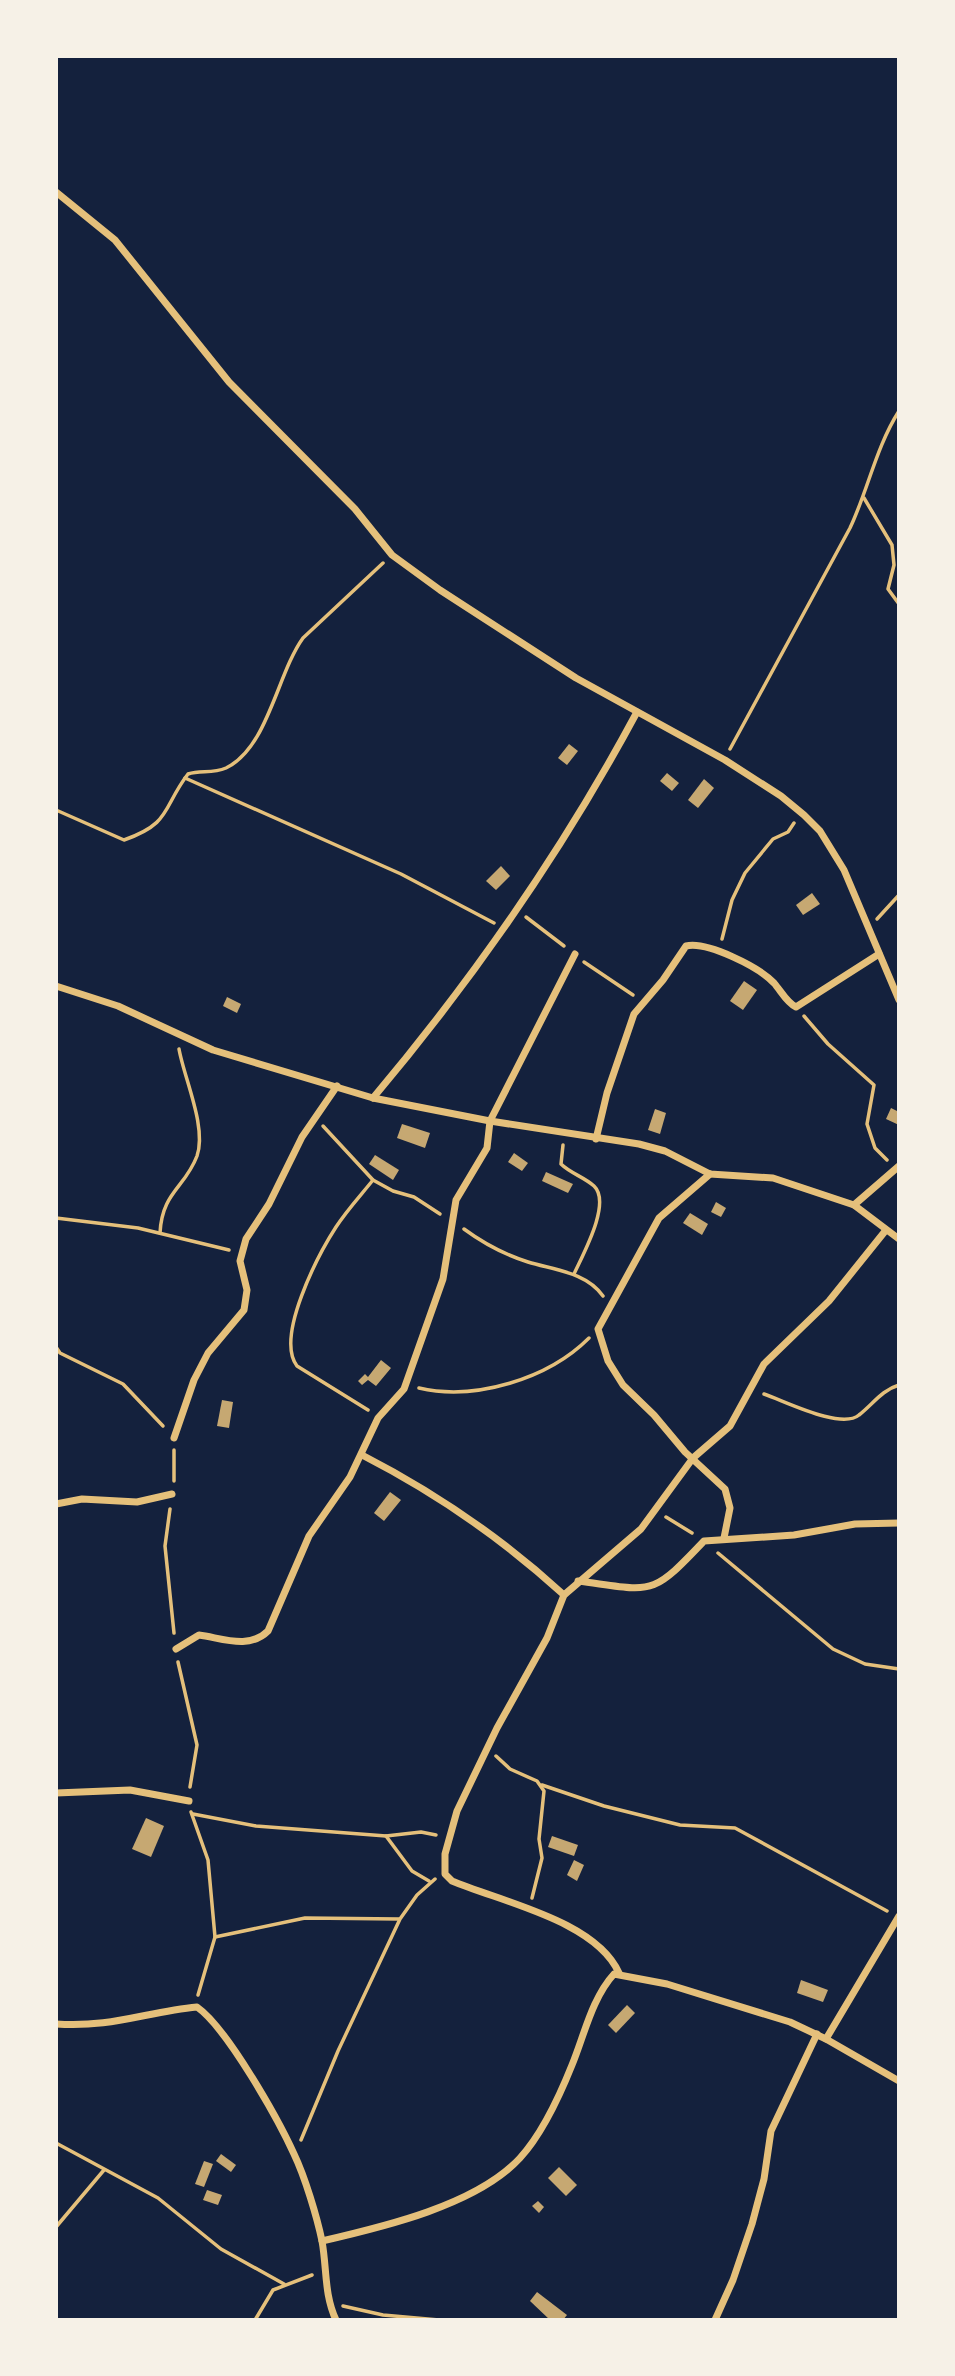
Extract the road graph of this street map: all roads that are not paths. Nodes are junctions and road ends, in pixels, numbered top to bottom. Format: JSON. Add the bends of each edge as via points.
{"nodes":[{"id":1,"x":56,"y":192,"type":"edge"},
{"id":2,"x":637,"y":712,"type":"junction"},
{"id":3,"x":575,"y":954,"type":"dead end"},
{"id":4,"x":879,"y":954,"type":"junction"},
{"id":5,"x":56,"y":986,"type":"edge"},
{"id":6,"x":899,"y":1000,"type":"edge"},
{"id":7,"x":337,"y":1086,"type":"junction"},
{"id":8,"x":373,"y":1098,"type":"junction"},
{"id":9,"x":490,"y":1121,"type":"junction"},
{"id":10,"x":596,"y":1139,"type":"junction"},
{"id":11,"x":898,"y":1167,"type":"edge"},
{"id":12,"x":710,"y":1174,"type":"junction"},
{"id":13,"x":854,"y":1205,"type":"junction"},
{"id":14,"x":886,"y":1230,"type":"junction"},
{"id":15,"x":899,"y":1239,"type":"edge"},
{"id":16,"x":174,"y":1438,"type":"dead end"},
{"id":17,"x":362,"y":1455,"type":"junction"},
{"id":18,"x":693,"y":1458,"type":"junction"},
{"id":19,"x":172,"y":1494,"type":"dead end"},
{"id":20,"x":56,"y":1504,"type":"edge"},
{"id":21,"x":899,"y":1523,"type":"edge"},
{"id":22,"x":724,"y":1538,"type":"junction"},
{"id":23,"x":578,"y":1581,"type":"junction"},
{"id":24,"x":564,"y":1595,"type":"junction"},
{"id":25,"x":176,"y":1649,"type":"dead end"},
{"id":26,"x":56,"y":1793,"type":"edge"},
{"id":27,"x":189,"y":1801,"type":"dead end"},
{"id":28,"x":899,"y":1916,"type":"edge"},
{"id":29,"x":619,"y":1973,"type":"junction"},
{"id":30,"x":56,"y":2024,"type":"edge"},
{"id":31,"x":817,"y":2034,"type":"junction"},
{"id":32,"x":826,"y":2039,"type":"junction"},
{"id":33,"x":899,"y":2081,"type":"edge"},
{"id":34,"x":322,"y":2241,"type":"junction"},
{"id":35,"x":336,"y":2320,"type":"edge"},
{"id":36,"x":715,"y":2320,"type":"edge"}],
"edges":[{"from":1,"to":2,"type":"street","via":[[115,240],[229,382],[346,500],[392,555],[576,678]]},
{"from":2,"to":4,"type":"street","via":[[725,760],[799,811],[830,845]]},
{"from":2,"to":8,"type":"street","via":[[589,800],[505,929]]},
{"from":3,"to":9,"type":"street"},
{"from":4,"to":6,"type":"street"},
{"from":4,"to":10,"type":"street","via":[[796,1007],[764,974],[712,948],[686,946],[634,1014]]},
{"from":5,"to":7,"type":"street","via":[[118,1006],[244,1061]]},
{"from":7,"to":8,"type":"street"},
{"from":7,"to":16,"type":"street","via":[[314,1117],[241,1252],[247,1290],[244,1310],[208,1353]]},
{"from":8,"to":9,"type":"street"},
{"from":9,"to":10,"type":"street"},
{"from":9,"to":17,"type":"street","via":[[487,1148],[461,1190],[443,1279],[404,1389],[377,1418]]},
{"from":10,"to":12,"type":"street","via":[[665,1151]]},
{"from":11,"to":13,"type":"street"},
{"from":12,"to":13,"type":"street","via":[[773,1178]]},
{"from":12,"to":18,"type":"street","via":[[659,1218],[598,1329],[608,1361],[623,1385]]},
{"from":13,"to":14,"type":"street"},
{"from":14,"to":15,"type":"street"},
{"from":14,"to":18,"type":"street","via":[[829,1301],[764,1364],[730,1426]]},
{"from":17,"to":24,"type":"street","via":[[463,1514],[526,1560]]},
{"from":17,"to":25,"type":"street","via":[[309,1536],[268,1631],[249,1642],[199,1635]]},
{"from":18,"to":22,"type":"street","via":[[728,1495]]},
{"from":18,"to":23,"type":"street","via":[[625,1545]]},
{"from":19,"to":20,"type":"street","via":[[137,1503],[82,1499]]},
{"from":21,"to":22,"type":"street"},
{"from":22,"to":23,"type":"street","via":[[704,1541],[658,1586],[634,1589]]},
{"from":23,"to":24,"type":"street"},
{"from":24,"to":29,"type":"street","via":[[547,1638],[487,1747],[448,1837],[445,1874],[452,1881],[592,1940]]},
{"from":26,"to":27,"type":"street","via":[[130,1790]]},
{"from":28,"to":32,"type":"street"},
{"from":29,"to":31,"type":"street","via":[[667,1984]]},
{"from":29,"to":34,"type":"street","via":[[604,1988],[572,2065],[521,2157],[503,2173],[431,2211]]},
{"from":30,"to":34,"type":"street","via":[[127,2022],[197,2007],[209,2015],[295,2155]]},
{"from":31,"to":32,"type":"street"},
{"from":31,"to":36,"type":"street","via":[[771,2131],[752,2224]]},
{"from":32,"to":33,"type":"street"},
{"from":34,"to":35,"type":"street","via":[[328,2303]]}]}
